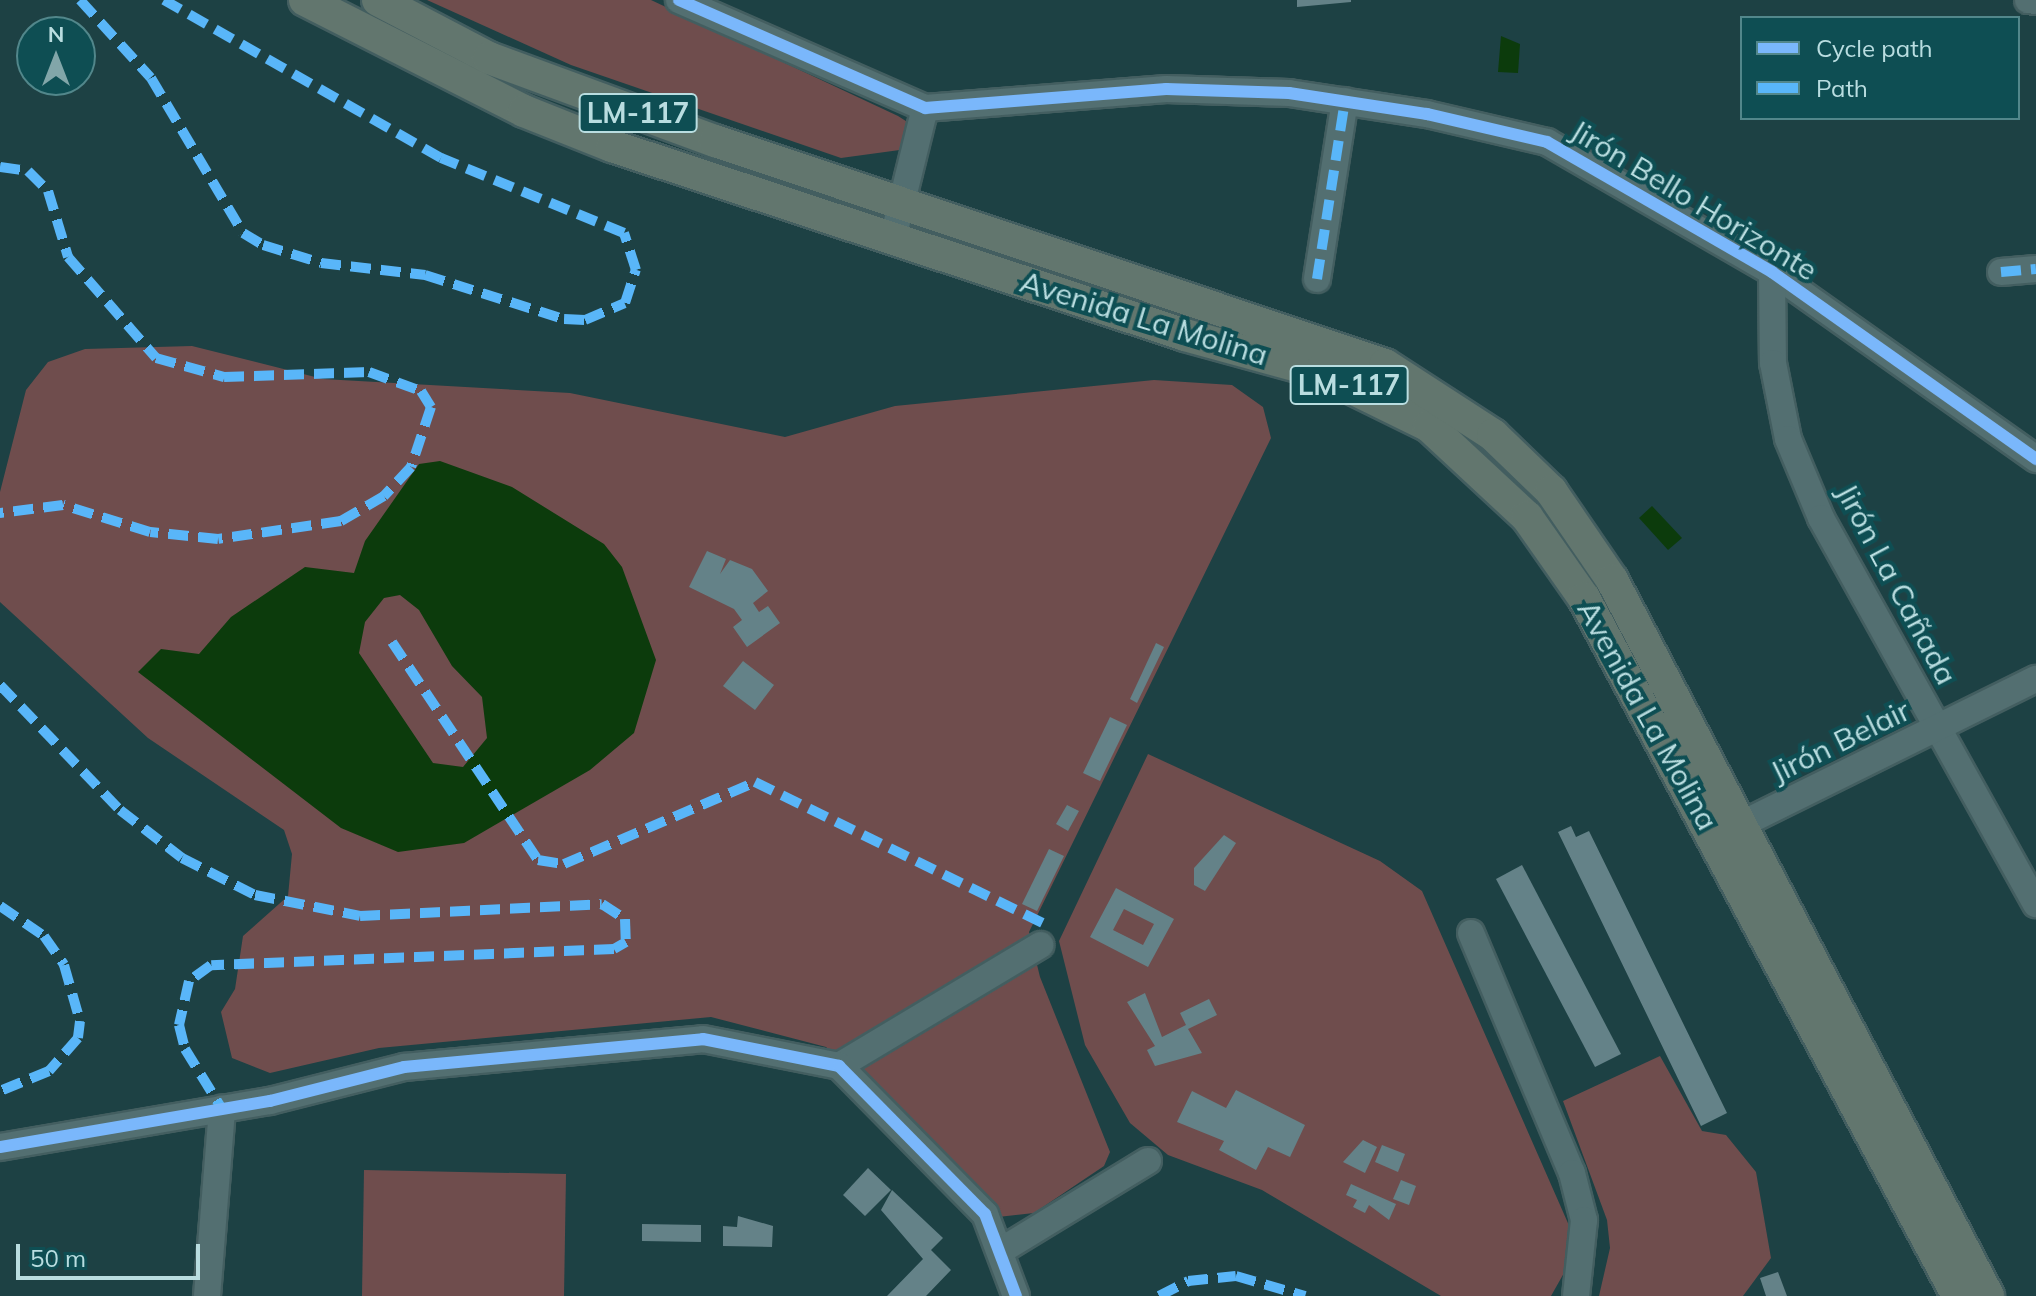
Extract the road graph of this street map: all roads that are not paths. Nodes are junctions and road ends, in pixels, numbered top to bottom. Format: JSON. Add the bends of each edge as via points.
{"nodes":[{"id":1,"x":305,"y":0,"type":"edge"},
{"id":2,"x":378,"y":0,"type":"edge"},
{"id":3,"x":679,"y":0,"type":"edge"},
{"id":4,"x":2028,"y":0,"type":"edge"},
{"id":5,"x":2036,"y":1,"type":"edge"},
{"id":6,"x":1345,"y":101,"type":"junction"},
{"id":7,"x":925,"y":108,"type":"junction"},
{"id":8,"x":906,"y":206,"type":"junction"},
{"id":9,"x":893,"y":238,"type":"junction"},
{"id":10,"x":2036,"y":269,"type":"edge"},
{"id":11,"x":1772,"y":272,"type":"junction"},
{"id":12,"x":2001,"y":272,"type":"dead end"},
{"id":13,"x":1317,"y":279,"type":"dead end"},
{"id":14,"x":2036,"y":459,"type":"edge"},
{"id":15,"x":2036,"y":679,"type":"edge"},
{"id":16,"x":1939,"y":728,"type":"junction"},
{"id":17,"x":1728,"y":831,"type":"junction"},
{"id":18,"x":2036,"y":904,"type":"edge"},
{"id":19,"x":1471,"y":933,"type":"dead end"},
{"id":20,"x":1040,"y":945,"type":"dead end"},
{"id":21,"x":839,"y":1066,"type":"junction"},
{"id":22,"x":222,"y":1109,"type":"junction"},
{"id":23,"x":0,"y":1147,"type":"edge"},
{"id":24,"x":1148,"y":1161,"type":"dead end"},
{"id":25,"x":1002,"y":1250,"type":"junction"},
{"id":26,"x":207,"y":1296,"type":"edge"},
{"id":27,"x":1016,"y":1296,"type":"edge"},
{"id":28,"x":1576,"y":1296,"type":"edge"},
{"id":29,"x":1958,"y":1296,"type":"edge"},
{"id":30,"x":1988,"y":1296,"type":"edge"}],
"edges":[{"from":1,"to":9,"type":"main road","name":"Avenida La Molina","number":"LM-117","via":[[524,111]]},
{"from":2,"to":8,"type":"main road","name":"Avenida La Molina","number":"LM-117","via":[[489,58]]},
{"from":3,"to":7,"type":"street","name":"Jirón Bello Horizonte"},
{"from":4,"to":5,"type":"street"},
{"from":6,"to":7,"type":"street","name":"Jirón Bello Horizonte","via":[[1166,89]]},
{"from":6,"to":11,"type":"street","name":"Jirón Bello Horizonte","via":[[1547,142]]},
{"from":6,"to":13,"type":"street"},
{"from":7,"to":8,"type":"street"},
{"from":8,"to":9,"type":"street"},
{"from":8,"to":17,"type":"main road","name":"Avenida La Molina","number":"LM-117","via":[[1262,329],[1355,353],[1458,407],[1521,461],[1572,519],[1631,614]]},
{"from":9,"to":17,"type":"main road","name":"Avenida La Molina","number":"LM-117","via":[[1185,335],[1319,372],[1429,426],[1477,465],[1554,551]]},
{"from":10,"to":12,"type":"street"},
{"from":11,"to":14,"type":"street","name":"Jirón Bello Horizonte"},
{"from":11,"to":16,"type":"street","name":"Jirón La Cañada","via":[[1773,363],[1788,439],[1821,518]]},
{"from":15,"to":16,"type":"street","name":"Jirón Belair"},
{"from":16,"to":17,"type":"street","name":"Jirón Belair"},
{"from":16,"to":18,"type":"street","name":"Jirón La Cañada"},
{"from":17,"to":29,"type":"main road","name":"Avenida La Molina","number":"LM-117"},
{"from":17,"to":30,"type":"main road","name":"Avenida La Molina","number":"LM-117"},
{"from":19,"to":28,"type":"street","via":[[1572,1173],[1584,1220]]},
{"from":20,"to":21,"type":"street"},
{"from":21,"to":22,"type":"street","via":[[703,1039],[404,1067]]},
{"from":21,"to":25,"type":"street","via":[[985,1214]]},
{"from":22,"to":23,"type":"street"},
{"from":22,"to":26,"type":"street"},
{"from":24,"to":25,"type":"street"},
{"from":25,"to":27,"type":"street"}]}
